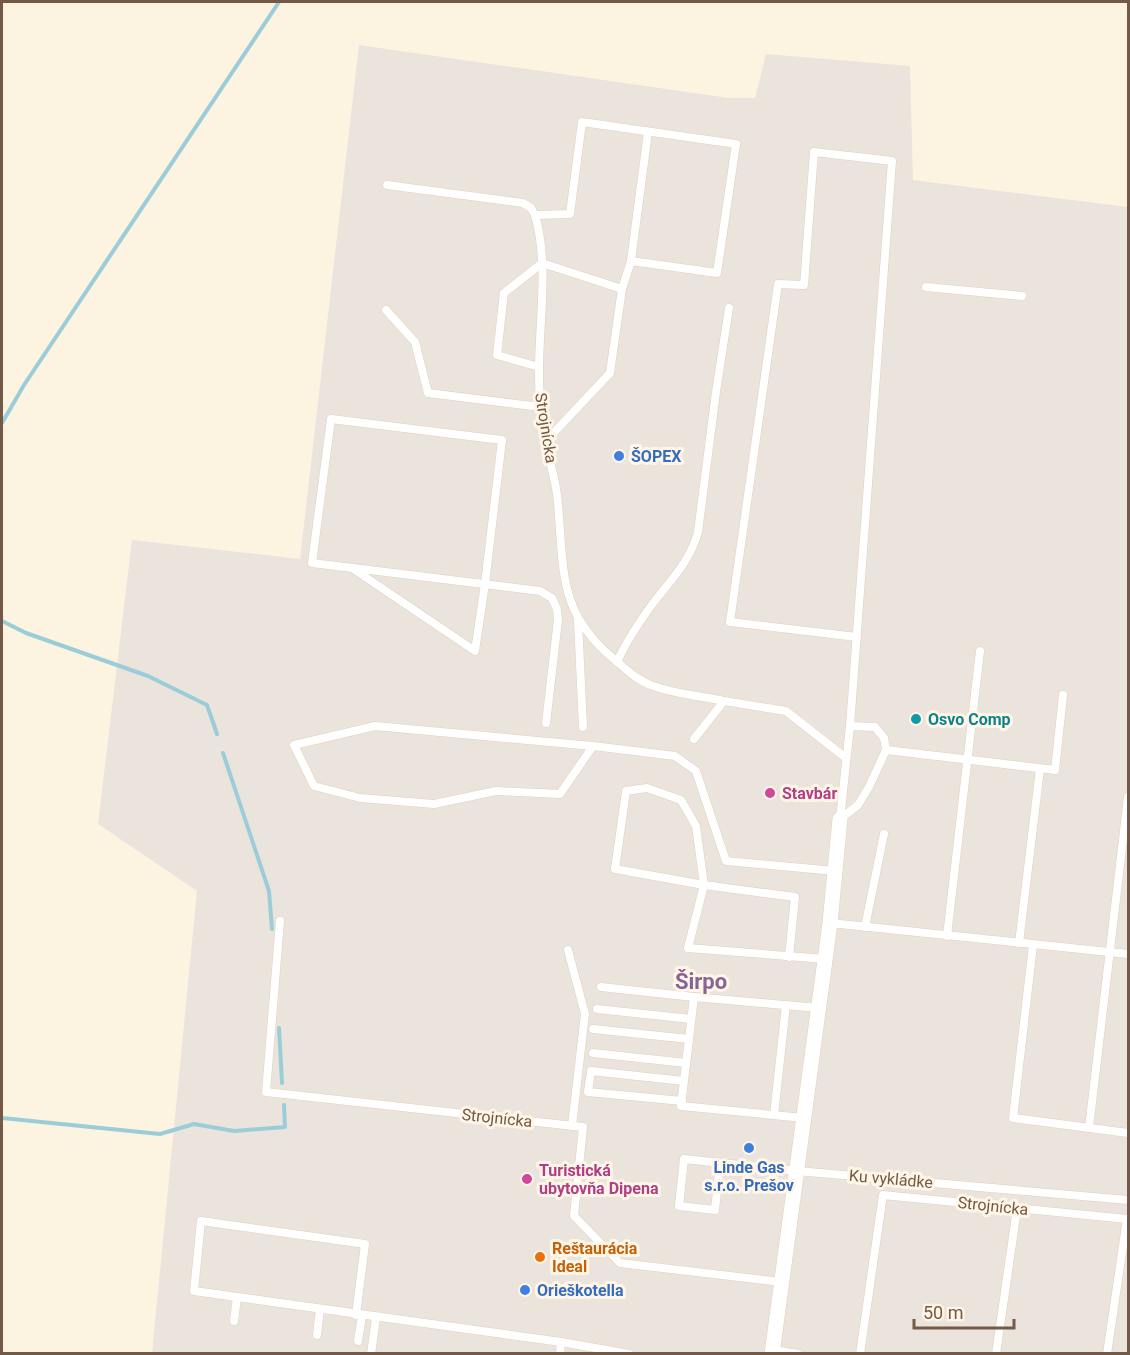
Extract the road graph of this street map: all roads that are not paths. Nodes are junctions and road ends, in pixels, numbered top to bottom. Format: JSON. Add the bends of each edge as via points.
{"nodes":[{"id":1,"x":648,"y":132,"type":"junction"},
{"id":2,"x":387,"y":184,"type":"dead end"},
{"id":3,"x":535,"y":215,"type":"junction"},
{"id":4,"x":631,"y":261,"type":"junction"},
{"id":5,"x":542,"y":263,"type":"junction"},
{"id":6,"x":926,"y":287,"type":"dead end"},
{"id":7,"x":622,"y":289,"type":"junction"},
{"id":8,"x":1022,"y":296,"type":"dead end"},
{"id":9,"x":729,"y":308,"type":"dead end"},
{"id":10,"x":386,"y":310,"type":"dead end"},
{"id":11,"x":539,"y":367,"type":"junction"},
{"id":12,"x":541,"y":407,"type":"junction"},
{"id":13,"x":546,"y":441,"type":"junction"},
{"id":14,"x":352,"y":568,"type":"junction"},
{"id":15,"x":485,"y":584,"type":"junction"},
{"id":16,"x":578,"y":620,"type":"junction"},
{"id":17,"x":856,"y":637,"type":"junction"},
{"id":18,"x":980,"y":651,"type":"dead end"},
{"id":19,"x":617,"y":662,"type":"junction"},
{"id":20,"x":1064,"y":695,"type":"dead end"},
{"id":21,"x":724,"y":701,"type":"junction"},
{"id":22,"x":546,"y":723,"type":"dead end"},
{"id":23,"x":850,"y":726,"type":"junction"},
{"id":24,"x":583,"y":727,"type":"dead end"},
{"id":25,"x":694,"y":740,"type":"dead end"},
{"id":26,"x":592,"y":746,"type":"junction"},
{"id":27,"x":886,"y":750,"type":"junction"},
{"id":28,"x":846,"y":758,"type":"junction"},
{"id":29,"x":968,"y":760,"type":"junction"},
{"id":30,"x":1040,"y":769,"type":"junction"},
{"id":31,"x":1128,"y":796,"type":"edge"},
{"id":32,"x":840,"y":819,"type":"junction"},
{"id":33,"x":884,"y":834,"type":"dead end"},
{"id":34,"x":835,"y":871,"type":"junction"},
{"id":35,"x":704,"y":885,"type":"junction"},
{"id":36,"x":280,"y":921,"type":"dead end"},
{"id":37,"x":830,"y":923,"type":"junction"},
{"id":38,"x":866,"y":927,"type":"junction"},
{"id":39,"x":947,"y":936,"type":"junction"},
{"id":40,"x":1019,"y":943,"type":"junction"},
{"id":41,"x":1033,"y":945,"type":"junction"},
{"id":42,"x":568,"y":950,"type":"dead end"},
{"id":43,"x":1111,"y":952,"type":"junction"},
{"id":44,"x":1128,"y":954,"type":"edge"},
{"id":45,"x":789,"y":957,"type":"junction"},
{"id":46,"x":825,"y":959,"type":"junction"},
{"id":47,"x":602,"y":987,"type":"dead end"},
{"id":48,"x":694,"y":997,"type":"junction"},
{"id":49,"x":786,"y":1005,"type":"junction"},
{"id":50,"x":819,"y":1008,"type":"junction"},
{"id":51,"x":597,"y":1009,"type":"dead end"},
{"id":52,"x":691,"y":1019,"type":"junction"},
{"id":53,"x":593,"y":1029,"type":"dead end"},
{"id":54,"x":689,"y":1039,"type":"junction"},
{"id":55,"x":593,"y":1053,"type":"dead end"},
{"id":56,"x":686,"y":1063,"type":"junction"},
{"id":57,"x":684,"y":1081,"type":"junction"},
{"id":58,"x":682,"y":1101,"type":"junction"},
{"id":59,"x":774,"y":1115,"type":"junction"},
{"id":60,"x":804,"y":1118,"type":"junction"},
{"id":61,"x":572,"y":1126,"type":"junction"},
{"id":62,"x":1089,"y":1128,"type":"junction"},
{"id":63,"x":1128,"y":1133,"type":"edge"},
{"id":64,"x":720,"y":1163,"type":"junction"},
{"id":65,"x":797,"y":1171,"type":"junction"},
{"id":66,"x":1128,"y":1200,"type":"edge"},
{"id":67,"x":1017,"y":1209,"type":"junction"},
{"id":68,"x":781,"y":1282,"type":"junction"},
{"id":69,"x":237,"y":1297,"type":"junction"},
{"id":70,"x":320,"y":1309,"type":"junction"},
{"id":71,"x":359,"y":1315,"type":"junction"},
{"id":72,"x":376,"y":1317,"type":"junction"},
{"id":73,"x":234,"y":1321,"type":"dead end"},
{"id":74,"x":317,"y":1335,"type":"dead end"},
{"id":75,"x":358,"y":1341,"type":"dead end"},
{"id":76,"x":561,"y":1342,"type":"junction"},
{"id":77,"x":773,"y":1352,"type":"edge"},
{"id":78,"x":371,"y":1353,"type":"edge"},
{"id":79,"x":560,"y":1353,"type":"edge"},
{"id":80,"x":629,"y":1353,"type":"edge"},
{"id":81,"x":798,"y":1353,"type":"edge"},
{"id":82,"x":860,"y":1353,"type":"edge"},
{"id":83,"x":996,"y":1353,"type":"edge"},
{"id":84,"x":1107,"y":1353,"type":"edge"}],
"edges":[{"from":1,"to":3,"type":"lane","via":[[582,122],[570,214]]},
{"from":1,"to":4,"type":"lane"},
{"from":1,"to":4,"type":"lane","via":[[736,144],[717,273]]},
{"from":2,"to":3,"type":"lane","via":[[523,203]]},
{"from":3,"to":5,"type":"lane","name":"Strojnícka"},
{"from":4,"to":7,"type":"lane"},
{"from":5,"to":7,"type":"lane"},
{"from":5,"to":11,"type":"lane","name":"Strojnícka"},
{"from":5,"to":11,"type":"lane","via":[[504,293],[497,355]]},
{"from":6,"to":8,"type":"lane"},
{"from":7,"to":13,"type":"lane","via":[[610,373]]},
{"from":9,"to":19,"type":"lane","via":[[694,545]]},
{"from":10,"to":12,"type":"lane","via":[[415,342],[428,393]]},
{"from":11,"to":12,"type":"lane","name":"Strojnícka"},
{"from":12,"to":13,"type":"lane","name":"Strojnícka"},
{"from":13,"to":16,"type":"lane","name":"Strojnícka","via":[[557,487],[565,582]]},
{"from":14,"to":15,"type":"lane"},
{"from":14,"to":15,"type":"lane","via":[[474,651]]},
{"from":14,"to":15,"type":"lane","via":[[312,563],[331,419],[501,440]]},
{"from":15,"to":22,"type":"lane","via":[[540,591],[552,598],[557,609]]},
{"from":16,"to":19,"type":"lane","name":"Strojnícka"},
{"from":16,"to":24,"type":"lane"},
{"from":17,"to":17,"type":"lane","via":[[892,161],[814,152],[804,285],[778,284],[730,622]]},
{"from":17,"to":23,"type":"lane"},
{"from":18,"to":29,"type":"lane"},
{"from":19,"to":21,"type":"lane","name":"Strojnícka","via":[[653,686]]},
{"from":20,"to":30,"type":"lane","via":[[1055,770]]},
{"from":21,"to":25,"type":"lane"},
{"from":21,"to":28,"type":"lane","name":"Strojnícka","via":[[786,711]]},
{"from":23,"to":27,"type":"lane","via":[[875,727],[884,738]]},
{"from":23,"to":28,"type":"lane"},
{"from":26,"to":26,"type":"lane","via":[[375,726],[294,745],[314,786],[360,798],[434,804],[496,790],[560,794]]},
{"from":26,"to":34,"type":"lane","via":[[675,756],[696,771],[726,861]]},
{"from":27,"to":29,"type":"lane"},
{"from":27,"to":32,"type":"lane","via":[[858,805]]},
{"from":28,"to":32,"type":"lane"},
{"from":29,"to":30,"type":"lane"},
{"from":29,"to":39,"type":"lane"},
{"from":30,"to":40,"type":"lane"},
{"from":31,"to":43,"type":"lane"},
{"from":32,"to":34,"type":"street"},
{"from":33,"to":38,"type":"lane"},
{"from":34,"to":37,"type":"street"},
{"from":35,"to":35,"type":"lane","via":[[696,826],[681,800],[647,788],[626,791],[615,869]]},
{"from":35,"to":45,"type":"lane","via":[[795,897]]},
{"from":35,"to":45,"type":"lane","via":[[688,948]]},
{"from":36,"to":61,"type":"lane","name":"Strojnícka","via":[[266,1092]]},
{"from":37,"to":38,"type":"lane"},
{"from":37,"to":46,"type":"street"},
{"from":38,"to":39,"type":"lane"},
{"from":39,"to":40,"type":"lane"},
{"from":40,"to":41,"type":"lane"},
{"from":41,"to":43,"type":"lane"},
{"from":41,"to":62,"type":"lane","via":[[1013,1119]]},
{"from":42,"to":61,"type":"lane","via":[[585,1014]]},
{"from":43,"to":44,"type":"lane"},
{"from":43,"to":62,"type":"lane"},
{"from":45,"to":46,"type":"lane"},
{"from":46,"to":50,"type":"street"},
{"from":47,"to":48,"type":"lane"},
{"from":48,"to":49,"type":"lane"},
{"from":48,"to":52,"type":"lane"},
{"from":49,"to":50,"type":"lane"},
{"from":49,"to":59,"type":"lane"},
{"from":50,"to":60,"type":"street"},
{"from":51,"to":52,"type":"lane"},
{"from":52,"to":54,"type":"lane"},
{"from":53,"to":54,"type":"lane"},
{"from":54,"to":56,"type":"lane"},
{"from":55,"to":56,"type":"lane"},
{"from":56,"to":57,"type":"lane"},
{"from":57,"to":58,"type":"lane"},
{"from":57,"to":58,"type":"lane","via":[[591,1071],[588,1092]]},
{"from":58,"to":59,"type":"lane","via":[[681,1107]]},
{"from":59,"to":60,"type":"lane"},
{"from":60,"to":65,"type":"street"},
{"from":61,"to":68,"type":"lane","via":[[583,1127],[574,1216],[620,1263]]},
{"from":62,"to":63,"type":"lane"},
{"from":64,"to":64,"type":"lane","name":"Ku vykládke","via":[[684,1159],[679,1206],[715,1210]]},
{"from":64,"to":65,"type":"lane","name":"Ku vykládke"},
{"from":65,"to":66,"type":"lane","name":"Ku vykládke"},
{"from":65,"to":68,"type":"street"},
{"from":67,"to":82,"type":"lane","name":"Strojnícka","via":[[883,1196]]},
{"from":67,"to":83,"type":"lane"},
{"from":67,"to":84,"type":"lane","name":"Strojnícka","via":[[1127,1219]]},
{"from":68,"to":77,"type":"street"},
{"from":69,"to":70,"type":"lane"},
{"from":69,"to":71,"type":"lane","via":[[194,1291],[201,1221],[365,1244]]},
{"from":69,"to":73,"type":"lane"},
{"from":70,"to":71,"type":"lane"},
{"from":70,"to":74,"type":"lane"},
{"from":71,"to":72,"type":"lane"},
{"from":71,"to":75,"type":"lane"},
{"from":72,"to":76,"type":"lane"},
{"from":72,"to":78,"type":"lane"},
{"from":76,"to":79,"type":"lane"},
{"from":76,"to":80,"type":"lane"},
{"from":77,"to":81,"type":"lane"}]}
